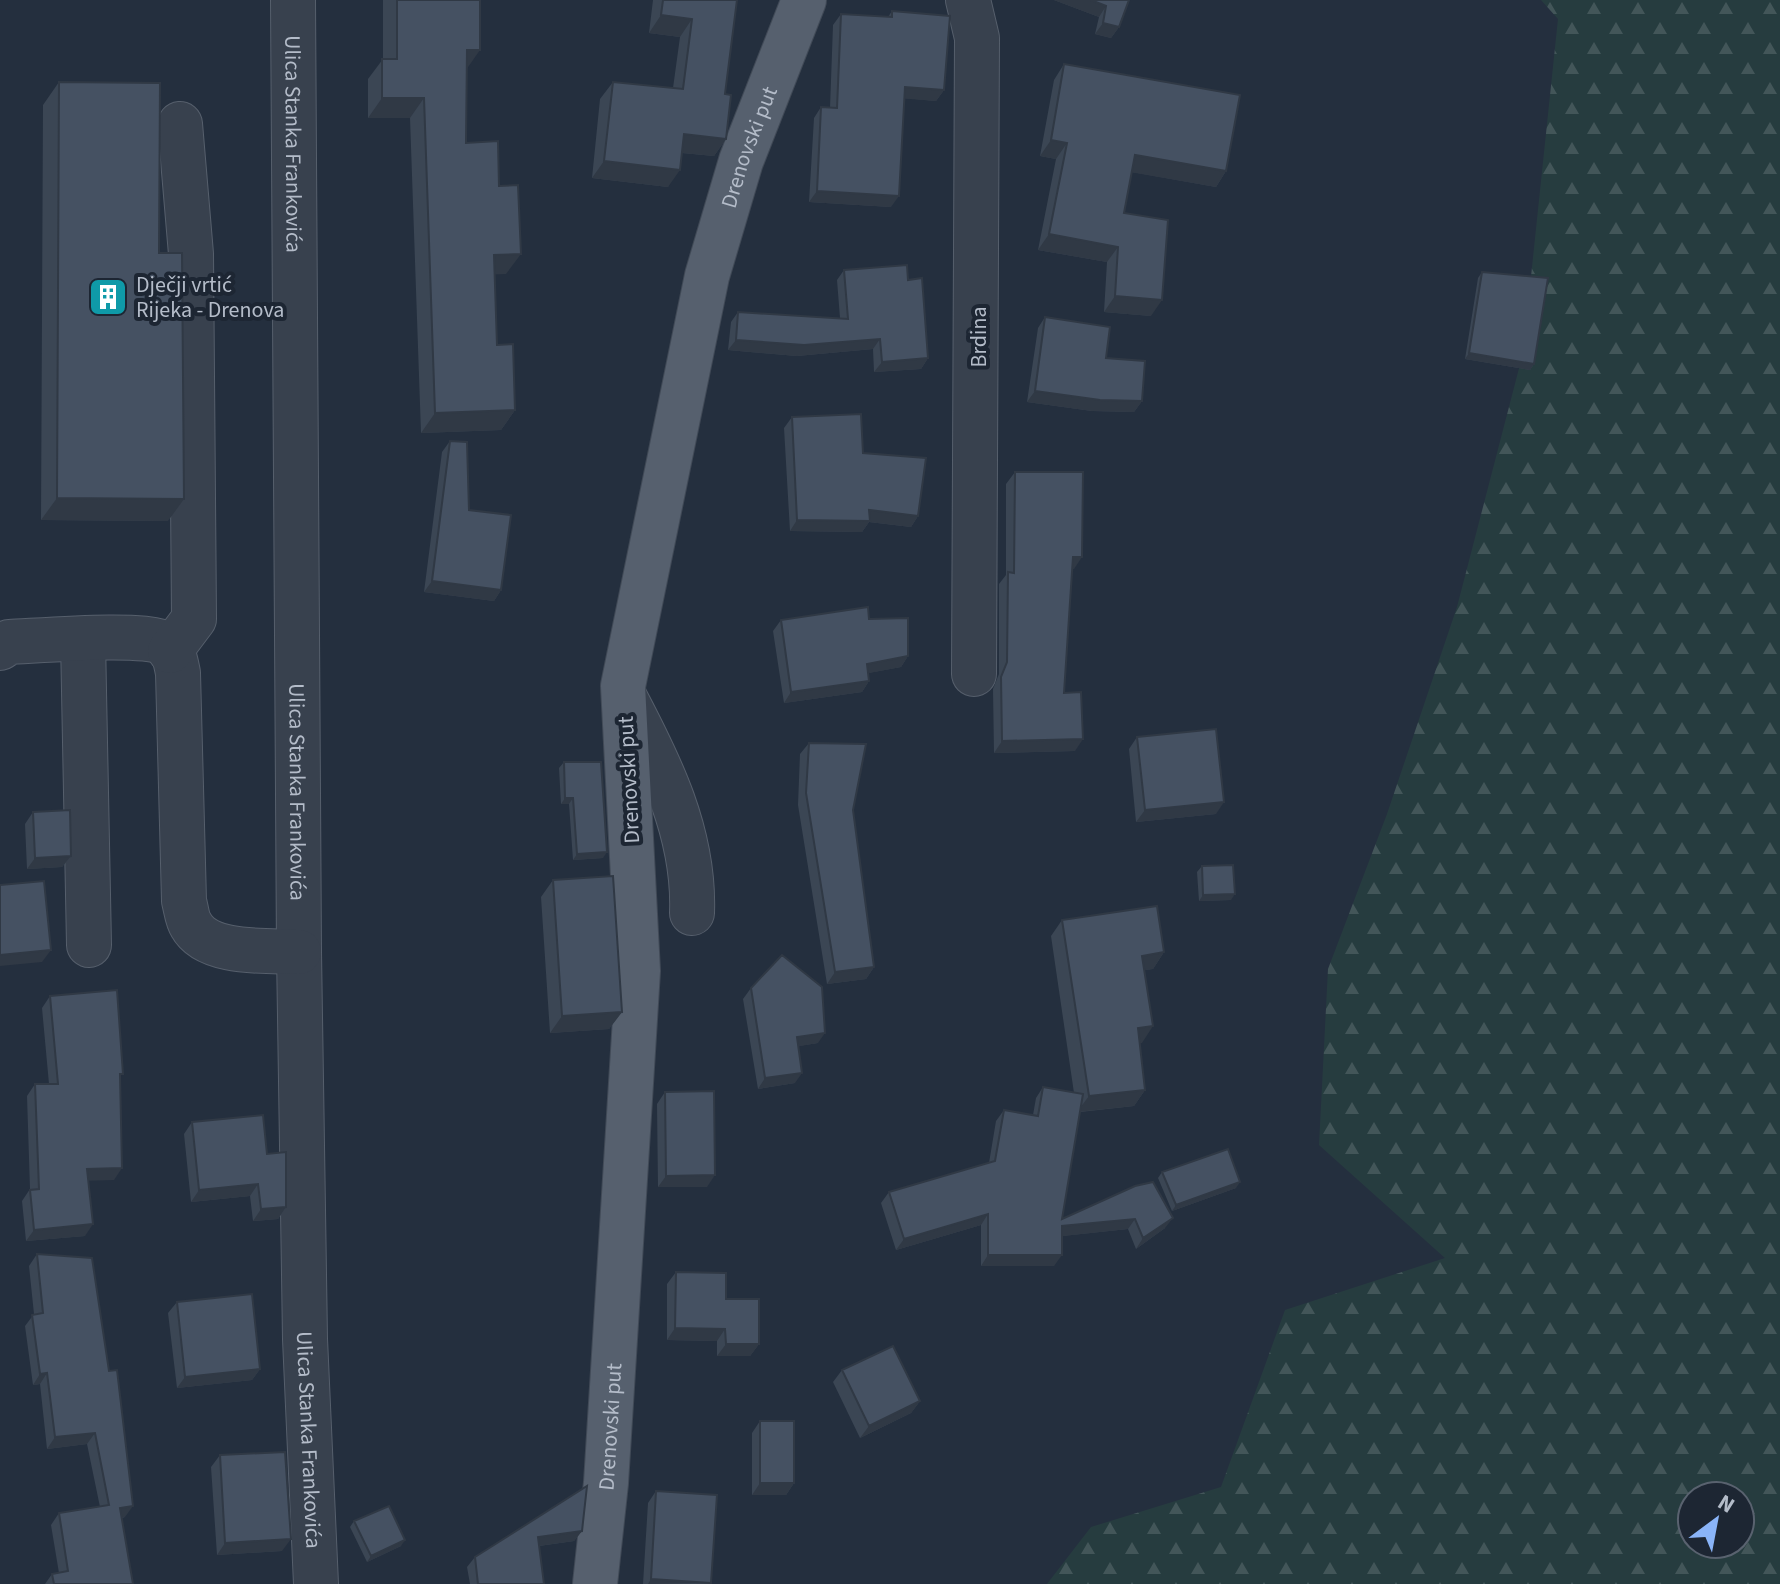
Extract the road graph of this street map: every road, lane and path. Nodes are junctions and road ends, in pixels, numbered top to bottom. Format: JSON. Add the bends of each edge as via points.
{"nodes":[{"id":1,"x":293,"y":0,"type":"edge"},
{"id":2,"x":804,"y":0,"type":"edge"},
{"id":3,"x":968,"y":0,"type":"edge"},
{"id":4,"x":180,"y":124,"type":"dead end"},
{"id":5,"x":83,"y":640,"type":"junction"},
{"id":6,"x":0,"y":648,"type":"edge"},
{"id":7,"x":170,"y":651,"type":"junction"},
{"id":8,"x":974,"y":674,"type":"dead end"},
{"id":9,"x":624,"y":696,"type":"junction"},
{"id":10,"x":692,"y":913,"type":"dead end"},
{"id":11,"x":89,"y":945,"type":"dead end"},
{"id":12,"x":299,"y":952,"type":"junction"},
{"id":13,"x":316,"y":1584,"type":"edge"},
{"id":14,"x":595,"y":1584,"type":"edge"}],
"edges":[{"from":1,"to":12,"type":"street","name":"Ulica Stanka Frankovića"},
{"from":2,"to":9,"type":"main road","name":"Drenovski put","via":[[741,161],[707,276]]},
{"from":3,"to":8,"type":"street","name":"Brdina","via":[[977,38]]},
{"from":4,"to":7,"type":"street","via":[[191,254],[194,619]]},
{"from":5,"to":6,"type":"street","via":[[9,642]]},
{"from":5,"to":7,"type":"street","via":[[143,637]]},
{"from":5,"to":11,"type":"street"},
{"from":7,"to":12,"type":"street","via":[[178,673],[184,901],[191,925],[224,946]]},
{"from":9,"to":10,"type":"street","via":[[656,756],[686,839]]},
{"from":9,"to":14,"type":"main road","name":"Drenovski put","via":[[638,971]]},
{"from":12,"to":13,"type":"street","name":"Ulica Stanka Frankovića","via":[[305,1355]]}]}
